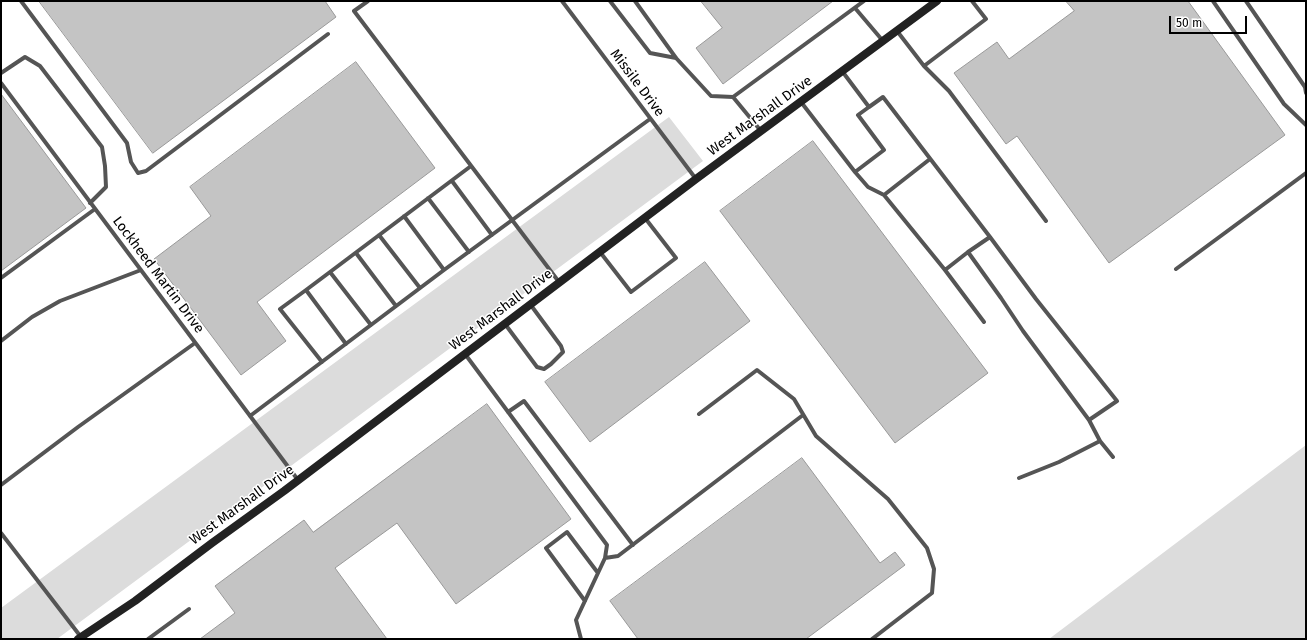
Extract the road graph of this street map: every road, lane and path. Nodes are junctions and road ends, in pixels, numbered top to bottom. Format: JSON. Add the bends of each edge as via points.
{"nodes":[{"id":1,"x":21,"y":1,"type":"edge"},
{"id":2,"x":368,"y":1,"type":"edge"},
{"id":3,"x":562,"y":1,"type":"edge"},
{"id":4,"x":610,"y":1,"type":"edge"},
{"id":5,"x":635,"y":1,"type":"edge"},
{"id":6,"x":864,"y":1,"type":"edge"},
{"id":7,"x":937,"y":1,"type":"edge"},
{"id":8,"x":972,"y":1,"type":"edge"},
{"id":9,"x":1213,"y":1,"type":"edge"},
{"id":10,"x":1246,"y":1,"type":"edge"},
{"id":11,"x":855,"y":8,"type":"junction"},
{"id":12,"x":897,"y":31,"type":"junction"},
{"id":13,"x":328,"y":34,"type":"dead end"},
{"id":14,"x":883,"y":41,"type":"junction"},
{"id":15,"x":676,"y":58,"type":"junction"},
{"id":16,"x":924,"y":66,"type":"junction"},
{"id":17,"x":842,"y":71,"type":"junction"},
{"id":18,"x":1,"y":73,"type":"edge"},
{"id":19,"x":1,"y":83,"type":"edge"},
{"id":20,"x":1306,"y":92,"type":"edge"},
{"id":21,"x":733,"y":97,"type":"junction"},
{"id":22,"x":801,"y":102,"type":"junction"},
{"id":23,"x":869,"y":107,"type":"junction"},
{"id":24,"x":650,"y":119,"type":"junction"},
{"id":25,"x":1306,"y":125,"type":"edge"},
{"id":26,"x":760,"y":131,"type":"junction"},
{"id":27,"x":930,"y":159,"type":"junction"},
{"id":28,"x":471,"y":166,"type":"junction"},
{"id":29,"x":855,"y":172,"type":"junction"},
{"id":30,"x":1306,"y":174,"type":"edge"},
{"id":31,"x":696,"y":179,"type":"junction"},
{"id":32,"x":452,"y":181,"type":"junction"},
{"id":33,"x":884,"y":194,"type":"junction"},
{"id":34,"x":428,"y":198,"type":"junction"},
{"id":35,"x":90,"y":203,"type":"junction"},
{"id":36,"x":95,"y":209,"type":"junction"},
{"id":37,"x":404,"y":216,"type":"junction"},
{"id":38,"x":645,"y":218,"type":"junction"},
{"id":39,"x":512,"y":220,"type":"junction"},
{"id":40,"x":1046,"y":220,"type":"dead end"},
{"id":41,"x":379,"y":235,"type":"junction"},
{"id":42,"x":492,"y":235,"type":"junction"},
{"id":43,"x":990,"y":237,"type":"junction"},
{"id":44,"x":469,"y":252,"type":"junction"},
{"id":45,"x":600,"y":252,"type":"junction"},
{"id":46,"x":968,"y":252,"type":"junction"},
{"id":47,"x":356,"y":253,"type":"junction"},
{"id":48,"x":1176,"y":269,"type":"dead end"},
{"id":49,"x":141,"y":270,"type":"junction"},
{"id":50,"x":444,"y":270,"type":"junction"},
{"id":51,"x":945,"y":270,"type":"junction"},
{"id":52,"x":330,"y":272,"type":"junction"},
{"id":53,"x":1,"y":278,"type":"edge"},
{"id":54,"x":559,"y":282,"type":"junction"},
{"id":55,"x":420,"y":288,"type":"junction"},
{"id":56,"x":306,"y":290,"type":"junction"},
{"id":57,"x":530,"y":304,"type":"junction"},
{"id":58,"x":396,"y":306,"type":"junction"},
{"id":59,"x":984,"y":322,"type":"dead end"},
{"id":60,"x":505,"y":323,"type":"junction"},
{"id":61,"x":371,"y":325,"type":"junction"},
{"id":62,"x":1,"y":341,"type":"edge"},
{"id":63,"x":195,"y":343,"type":"junction"},
{"id":64,"x":346,"y":344,"type":"junction"},
{"id":65,"x":465,"y":354,"type":"junction"},
{"id":66,"x":322,"y":362,"type":"junction"},
{"id":67,"x":508,"y":412,"type":"junction"},
{"id":68,"x":699,"y":414,"type":"dead end"},
{"id":69,"x":804,"y":415,"type":"junction"},
{"id":70,"x":250,"y":416,"type":"junction"},
{"id":71,"x":1089,"y":420,"type":"junction"},
{"id":72,"x":1100,"y":441,"type":"junction"},
{"id":73,"x":1113,"y":457,"type":"dead end"},
{"id":74,"x":1019,"y":478,"type":"dead end"},
{"id":75,"x":298,"y":480,"type":"junction"},
{"id":76,"x":1,"y":485,"type":"edge"},
{"id":77,"x":1,"y":533,"type":"edge"},
{"id":78,"x":633,"y":545,"type":"junction"},
{"id":79,"x":605,"y":558,"type":"junction"},
{"id":80,"x":598,"y":573,"type":"junction"},
{"id":81,"x":585,"y":601,"type":"junction"},
{"id":82,"x":189,"y":609,"type":"dead end"},
{"id":83,"x":80,"y":638,"type":"edge"},
{"id":84,"x":148,"y":639,"type":"edge"},
{"id":85,"x":582,"y":639,"type":"edge"},
{"id":86,"x":872,"y":639,"type":"edge"}],
"edges":[{"from":1,"to":13,"type":"lane","via":[[127,143],[131,162],[138,173],[146,171]]},
{"from":2,"to":28,"type":"lane","via":[[354,11]]},
{"from":3,"to":24,"type":"lane","name":"Missile Drive"},
{"from":4,"to":15,"type":"lane","via":[[650,53]]},
{"from":5,"to":15,"type":"lane"},
{"from":6,"to":11,"type":"lane"},
{"from":7,"to":12,"type":"main road","name":"West Marshall Drive"},
{"from":8,"to":16,"type":"lane","via":[[986,19]]},
{"from":9,"to":25,"type":"lane","via":[[1284,104]]},
{"from":10,"to":20,"type":"lane"},
{"from":11,"to":14,"type":"lane"},
{"from":11,"to":21,"type":"lane"},
{"from":12,"to":14,"type":"main road","name":"West Marshall Drive"},
{"from":12,"to":16,"type":"lane"},
{"from":14,"to":17,"type":"main road","name":"West Marshall Drive"},
{"from":15,"to":21,"type":"lane","via":[[711,96]]},
{"from":16,"to":40,"type":"lane","via":[[949,91]]},
{"from":17,"to":22,"type":"main road","name":"West Marshall Drive"},
{"from":17,"to":23,"type":"lane"},
{"from":18,"to":35,"type":"lane","via":[[24,57],[40,66],[102,147],[106,188]]},
{"from":19,"to":35,"type":"lane","name":"Lockheed Martin Drive"},
{"from":21,"to":26,"type":"lane"},
{"from":22,"to":26,"type":"main road","name":"West Marshall Drive"},
{"from":22,"to":29,"type":"lane"},
{"from":23,"to":27,"type":"lane","via":[[883,97]]},
{"from":23,"to":29,"type":"lane","via":[[858,115],[884,150]]},
{"from":24,"to":31,"type":"lane","name":"Missile Drive"},
{"from":24,"to":39,"type":"lane"},
{"from":26,"to":31,"type":"main road","name":"West Marshall Drive"},
{"from":27,"to":33,"type":"lane"},
{"from":27,"to":43,"type":"lane"},
{"from":28,"to":32,"type":"lane"},
{"from":28,"to":39,"type":"lane"},
{"from":29,"to":33,"type":"lane","via":[[868,187]]},
{"from":30,"to":48,"type":"lane"},
{"from":31,"to":38,"type":"main road","name":"West Marshall Drive"},
{"from":32,"to":34,"type":"lane"},
{"from":32,"to":42,"type":"lane"},
{"from":33,"to":51,"type":"lane"},
{"from":34,"to":37,"type":"lane"},
{"from":34,"to":44,"type":"lane"},
{"from":35,"to":36,"type":"lane","name":"Lockheed Martin Drive"},
{"from":36,"to":49,"type":"lane","name":"Lockheed Martin Drive"},
{"from":36,"to":53,"type":"lane"},
{"from":37,"to":41,"type":"lane"},
{"from":37,"to":50,"type":"lane"},
{"from":38,"to":45,"type":"main road","name":"West Marshall Drive"},
{"from":38,"to":45,"type":"lane","via":[[676,258],[630,292]]},
{"from":39,"to":42,"type":"lane"},
{"from":39,"to":54,"type":"lane"},
{"from":41,"to":47,"type":"lane"},
{"from":41,"to":55,"type":"lane"},
{"from":42,"to":44,"type":"lane"},
{"from":43,"to":46,"type":"lane"},
{"from":43,"to":71,"type":"lane","via":[[1117,401]]},
{"from":44,"to":50,"type":"lane"},
{"from":45,"to":54,"type":"main road","name":"West Marshall Drive"},
{"from":46,"to":51,"type":"lane"},
{"from":46,"to":71,"type":"lane"},
{"from":47,"to":52,"type":"lane"},
{"from":47,"to":58,"type":"lane"},
{"from":49,"to":62,"type":"lane","via":[[60,301],[32,317]]},
{"from":49,"to":63,"type":"lane","name":"Lockheed Martin Drive"},
{"from":50,"to":55,"type":"lane"},
{"from":51,"to":59,"type":"lane"},
{"from":52,"to":56,"type":"lane"},
{"from":52,"to":61,"type":"lane"},
{"from":54,"to":57,"type":"main road","name":"West Marshall Drive"},
{"from":55,"to":58,"type":"lane"},
{"from":56,"to":64,"type":"lane"},
{"from":56,"to":66,"type":"lane","via":[[280,309]]},
{"from":57,"to":60,"type":"main road","name":"West Marshall Drive"},
{"from":57,"to":60,"type":"lane","via":[[561,346],[563,352],[551,364],[544,369],[537,367]]},
{"from":58,"to":61,"type":"lane"},
{"from":60,"to":65,"type":"main road","name":"West Marshall Drive"},
{"from":61,"to":64,"type":"lane"},
{"from":63,"to":70,"type":"lane","name":"Lockheed Martin Drive"},
{"from":63,"to":76,"type":"lane"},
{"from":64,"to":66,"type":"lane"},
{"from":65,"to":67,"type":"lane"},
{"from":65,"to":75,"type":"main road","name":"West Marshall Drive"},
{"from":66,"to":70,"type":"lane"},
{"from":67,"to":78,"type":"lane","via":[[524,401]]},
{"from":67,"to":79,"type":"lane","via":[[607,545]]},
{"from":68,"to":69,"type":"lane","via":[[757,370],[794,399]]},
{"from":69,"to":78,"type":"lane"},
{"from":69,"to":86,"type":"lane","via":[[816,436],[888,499],[927,548],[934,569],[932,593]]},
{"from":70,"to":75,"type":"lane","name":"Lockheed Martin Drive"},
{"from":71,"to":72,"type":"lane"},
{"from":72,"to":73,"type":"lane"},
{"from":72,"to":74,"type":"lane","via":[[1059,462]]},
{"from":75,"to":83,"type":"main road","name":"West Marshall Drive","via":[[135,601]]},
{"from":77,"to":83,"type":"lane"},
{"from":78,"to":79,"type":"lane","via":[[618,556]]},
{"from":79,"to":80,"type":"lane"},
{"from":80,"to":81,"type":"lane"},
{"from":80,"to":81,"type":"lane","via":[[567,532],[546,548]]},
{"from":81,"to":85,"type":"lane","via":[[576,620]]},
{"from":82,"to":84,"type":"lane"}]}
